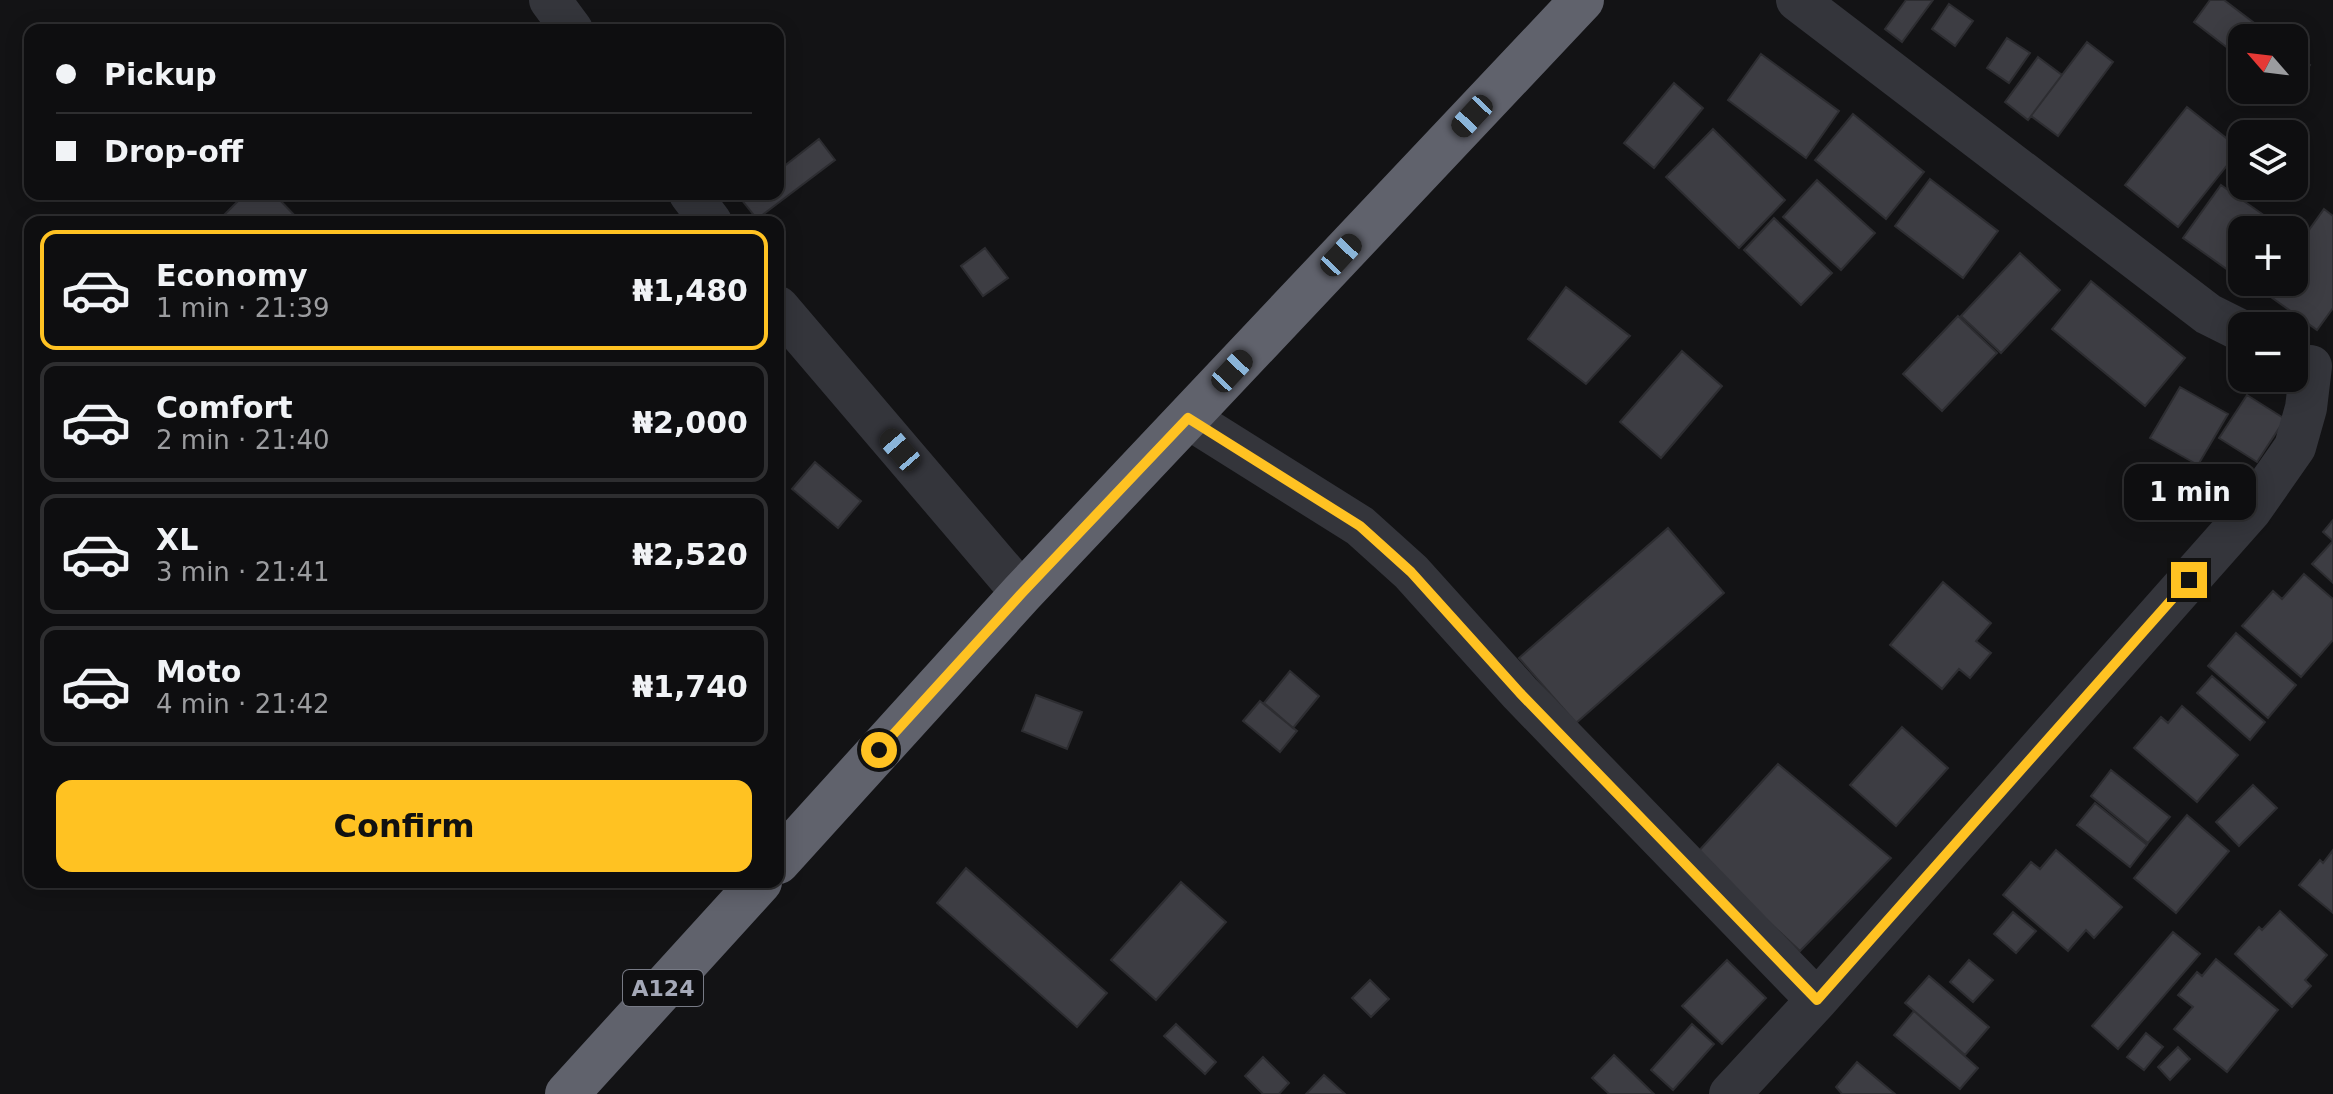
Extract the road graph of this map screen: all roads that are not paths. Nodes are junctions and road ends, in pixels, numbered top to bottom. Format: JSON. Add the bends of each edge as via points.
{"nodes":[{"id":1,"x":550,"y":0,"type":"edge"},
{"id":2,"x":1582,"y":0,"type":"edge"},
{"id":3,"x":1797,"y":0,"type":"edge"},
{"id":4,"x":568,"y":24,"type":"edge"},
{"id":5,"x":784,"y":314,"type":"edge"},
{"id":6,"x":2228,"y":324,"type":"edge"},
{"id":7,"x":2313,"y":364,"type":"edge"},
{"id":8,"x":1188,"y":418,"type":"junction"},
{"id":9,"x":1022,"y":593,"type":"junction"},
{"id":10,"x":784,"y":855,"type":"edge"},
{"id":11,"x":755,"y":888,"type":"edge"},
{"id":12,"x":1817,"y":1000,"type":"junction"},
{"id":13,"x":567,"y":1094,"type":"edge"},
{"id":14,"x":1730,"y":1094,"type":"edge"}],
"edges":[{"from":1,"to":4,"type":"street"},
{"from":2,"to":8,"type":"highway"},
{"from":3,"to":6,"type":"street","via":[[2208,314]]},
{"from":5,"to":9,"type":"street"},
{"from":7,"to":12,"type":"street","via":[[2295,447],[2251,510]]},
{"from":8,"to":9,"type":"highway"},
{"from":8,"to":12,"type":"street","via":[[1360,526],[1411,572],[1520,693]]},
{"from":9,"to":10,"type":"highway"},
{"from":11,"to":13,"type":"highway","number":"A124"},
{"from":12,"to":14,"type":"street"}]}
